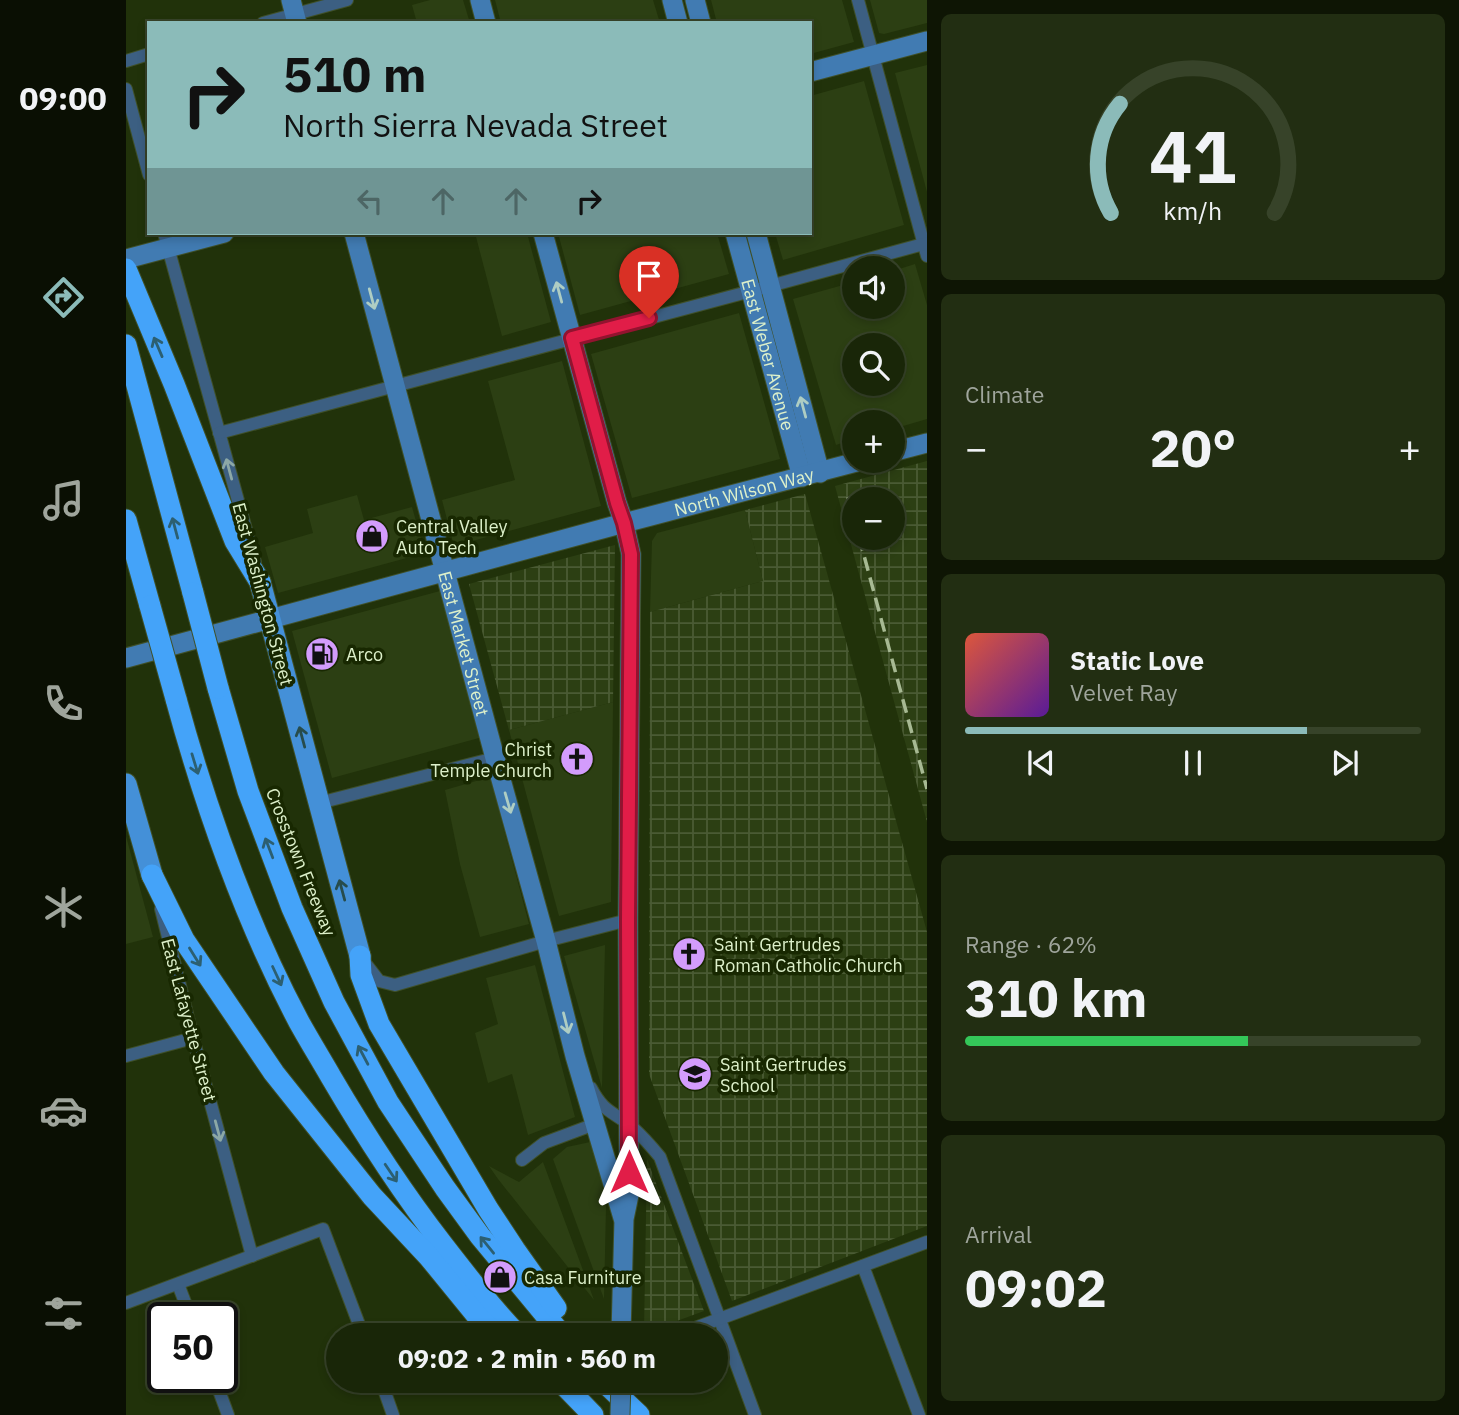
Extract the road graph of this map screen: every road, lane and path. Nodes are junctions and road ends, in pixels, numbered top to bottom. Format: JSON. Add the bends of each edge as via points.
{"nodes":[{"id":1,"x":347,"y":0,"type":"edge"},
{"id":2,"x":480,"y":0,"type":"edge"},
{"id":3,"x":672,"y":0,"type":"edge"},
{"id":4,"x":695,"y":0,"type":"edge"},
{"id":5,"x":858,"y":0,"type":"edge"},
{"id":6,"x":294,"y":12,"type":"edge"},
{"id":7,"x":269,"y":21,"type":"edge"},
{"id":8,"x":485,"y":21,"type":"edge"},
{"id":9,"x":677,"y":21,"type":"edge"},
{"id":10,"x":700,"y":21,"type":"edge"},
{"id":11,"x":927,"y":41,"type":"edge"},
{"id":12,"x":147,"y":55,"type":"edge"},
{"id":13,"x":873,"y":55,"type":"junction"},
{"id":14,"x":126,"y":61,"type":"edge"},
{"id":15,"x":812,"y":71,"type":"edge"},
{"id":16,"x":126,"y":89,"type":"edge"},
{"id":17,"x":147,"y":168,"type":"edge"},
{"id":18,"x":207,"y":235,"type":"edge"},
{"id":19,"x":355,"y":235,"type":"edge"},
{"id":20,"x":544,"y":235,"type":"edge"},
{"id":21,"x":736,"y":235,"type":"edge"},
{"id":22,"x":757,"y":235,"type":"edge"},
{"id":23,"x":166,"y":240,"type":"edge"},
{"id":24,"x":926,"y":247,"type":"edge"},
{"id":25,"x":126,"y":259,"type":"edge"},
{"id":26,"x":126,"y":269,"type":"edge"},
{"id":27,"x":761,"y":289,"type":"junction"},
{"id":28,"x":572,"y":338,"type":"junction"},
{"id":29,"x":126,"y":345,"type":"edge"},
{"id":30,"x":395,"y":386,"type":"junction"},
{"id":31,"x":219,"y":433,"type":"junction"},
{"id":32,"x":927,"y":443,"type":"edge"},
{"id":33,"x":905,"y":449,"type":"edge"},
{"id":34,"x":842,"y":466,"type":"edge"},
{"id":35,"x":811,"y":475,"type":"junction"},
{"id":36,"x":126,"y":520,"type":"edge"},
{"id":37,"x":624,"y":523,"type":"junction"},
{"id":38,"x":445,"y":572,"type":"junction"},
{"id":39,"x":260,"y":582,"type":"junction"},
{"id":40,"x":271,"y":619,"type":"junction"},
{"id":41,"x":126,"y":658,"type":"edge"},
{"id":42,"x":495,"y":758,"type":"junction"},
{"id":43,"x":126,"y":784,"type":"edge"},
{"id":44,"x":319,"y":803,"type":"junction"},
{"id":45,"x":152,"y":875,"type":"junction"},
{"id":46,"x":628,"y":920,"type":"junction"},
{"id":47,"x":546,"y":941,"type":"junction"},
{"id":48,"x":360,"y":956,"type":"junction"},
{"id":49,"x":193,"y":1038,"type":"junction"},
{"id":50,"x":126,"y":1056,"type":"edge"},
{"id":51,"x":575,"y":1056,"type":"junction"},
{"id":52,"x":595,"y":1124,"type":"junction"},
{"id":53,"x":630,"y":1125,"type":"junction"},
{"id":54,"x":522,"y":1160,"type":"dead end"},
{"id":55,"x":624,"y":1219,"type":"junction"},
{"id":56,"x":927,"y":1242,"type":"edge"},
{"id":57,"x":252,"y":1256,"type":"junction"},
{"id":58,"x":863,"y":1266,"type":"junction"},
{"id":59,"x":178,"y":1283,"type":"junction"},
{"id":60,"x":185,"y":1302,"type":"edge"},
{"id":61,"x":126,"y":1303,"type":"edge"},
{"id":62,"x":719,"y":1319,"type":"junction"},
{"id":63,"x":358,"y":1323,"type":"edge"},
{"id":64,"x":484,"y":1323,"type":"edge"},
{"id":65,"x":508,"y":1323,"type":"edge"},
{"id":66,"x":552,"y":1323,"type":"edge"},
{"id":67,"x":564,"y":1323,"type":"edge"},
{"id":68,"x":621,"y":1323,"type":"edge"},
{"id":69,"x":708,"y":1323,"type":"edge"},
{"id":70,"x":220,"y":1393,"type":"edge"},
{"id":71,"x":386,"y":1393,"type":"edge"},
{"id":72,"x":572,"y":1393,"type":"edge"},
{"id":73,"x":616,"y":1393,"type":"edge"},
{"id":74,"x":621,"y":1393,"type":"edge"},
{"id":75,"x":228,"y":1415,"type":"edge"},
{"id":76,"x":394,"y":1415,"type":"edge"},
{"id":77,"x":593,"y":1415,"type":"edge"},
{"id":78,"x":620,"y":1415,"type":"edge"},
{"id":79,"x":639,"y":1415,"type":"edge"},
{"id":80,"x":755,"y":1415,"type":"edge"},
{"id":81,"x":919,"y":1415,"type":"edge"}],
"edges":[{"from":1,"to":6,"type":"street"},
{"from":2,"to":8,"type":"main road"},
{"from":3,"to":9,"type":"main road"},
{"from":4,"to":10,"type":"main road"},
{"from":5,"to":13,"type":"street"},
{"from":6,"to":7,"type":"street"},
{"from":11,"to":13,"type":"main road"},
{"from":12,"to":14,"type":"street"},
{"from":13,"to":15,"type":"main road"},
{"from":13,"to":24,"type":"street"},
{"from":16,"to":17,"type":"street"},
{"from":18,"to":23,"type":"main road"},
{"from":19,"to":30,"type":"main road","name":"East Market Street","one_way":true},
{"from":28,"to":20,"type":"main road","one_way":true},
{"from":21,"to":27,"type":"main road","name":"East Weber Avenue"},
{"from":22,"to":27,"type":"main road","name":"East Weber Avenue"},
{"from":23,"to":25,"type":"main road"},
{"from":23,"to":31,"type":"street","name":"East Washington Street"},
{"from":24,"to":27,"type":"street"},
{"from":39,"to":26,"type":"highway","one_way":true,"via":[[235,541]]},
{"from":27,"to":28,"type":"street"},
{"from":27,"to":35,"type":"main road","name":"East Weber Avenue"},
{"from":28,"to":30,"type":"street"},
{"from":28,"to":37,"type":"main road"},
{"from":66,"to":29,"type":"highway","name":"Crosstown Freeway","one_way":true,"bridge":true,"via":[[480,1236],[388,1102],[334,1002],[292,908],[248,791]]},
{"from":30,"to":31,"type":"street"},
{"from":30,"to":38,"type":"main road","name":"East Market Street"},
{"from":39,"to":31,"type":"street","name":"East Washington Street","one_way":true},
{"from":32,"to":33,"type":"main road"},
{"from":34,"to":35,"type":"main road","name":"North Wilson Way"},
{"from":35,"to":37,"type":"main road","name":"North Wilson Way"},
{"from":36,"to":65,"type":"highway","one_way":true,"bridge":true,"via":[[216,830],[299,1022],[398,1183]]},
{"from":37,"to":38,"type":"main road","name":"North Wilson Way"},
{"from":37,"to":46,"type":"main road","via":[[631,554]]},
{"from":38,"to":40,"type":"main road","name":"North Wilson Way"},
{"from":38,"to":42,"type":"main road","name":"East Market Street"},
{"from":39,"to":40,"type":"main road","name":"East Washington Street"},
{"from":40,"to":41,"type":"main road","name":"North Wilson Way"},
{"from":44,"to":40,"type":"main road","name":"East Washington Street","one_way":true},
{"from":42,"to":44,"type":"street"},
{"from":42,"to":47,"type":"main road","name":"East Market Street","one_way":true},
{"from":43,"to":45,"type":"main road","name":"East Lafayette Street"},
{"from":48,"to":44,"type":"main road","name":"East Washington Street","one_way":true},
{"from":45,"to":49,"type":"street","name":"East Lafayette Street"},
{"from":45,"to":64,"type":"highway","one_way":true,"via":[[184,940],[274,1073],[372,1196]]},
{"from":46,"to":47,"type":"street"},
{"from":46,"to":53,"type":"main road"},
{"from":47,"to":48,"type":"street","via":[[395,985],[379,981]]},
{"from":47,"to":51,"type":"main road","name":"East Market Street","one_way":true},
{"from":48,"to":67,"type":"highway","via":[[361,975],[379,1024],[488,1209]]},
{"from":49,"to":50,"type":"street"},
{"from":49,"to":57,"type":"street","name":"East Lafayette Street","one_way":true},
{"from":51,"to":52,"type":"main road","name":"East Market Street"},
{"from":51,"to":53,"type":"street","name":"East Market Street","via":[[598,1101]]},
{"from":52,"to":54,"type":"street","via":[[544,1143]]},
{"from":52,"to":55,"type":"main road","name":"East Market Street"},
{"from":53,"to":55,"type":"main road"},
{"from":53,"to":62,"type":"street","name":"East Market Street","via":[[660,1157]]},
{"from":55,"to":68,"type":"main road"},
{"from":56,"to":58,"type":"street"},
{"from":57,"to":59,"type":"street"},
{"from":57,"to":63,"type":"street","via":[[323,1229]]},
{"from":58,"to":62,"type":"street"},
{"from":58,"to":81,"type":"street"},
{"from":59,"to":60,"type":"street"},
{"from":59,"to":61,"type":"street"},
{"from":62,"to":69,"type":"street"},
{"from":62,"to":80,"type":"street","name":"East Market Street"},
{"from":70,"to":75,"type":"street"},
{"from":71,"to":76,"type":"street"},
{"from":72,"to":77,"type":"highway"},
{"from":73,"to":79,"type":"highway"},
{"from":74,"to":78,"type":"main road","bridge":true}]}
